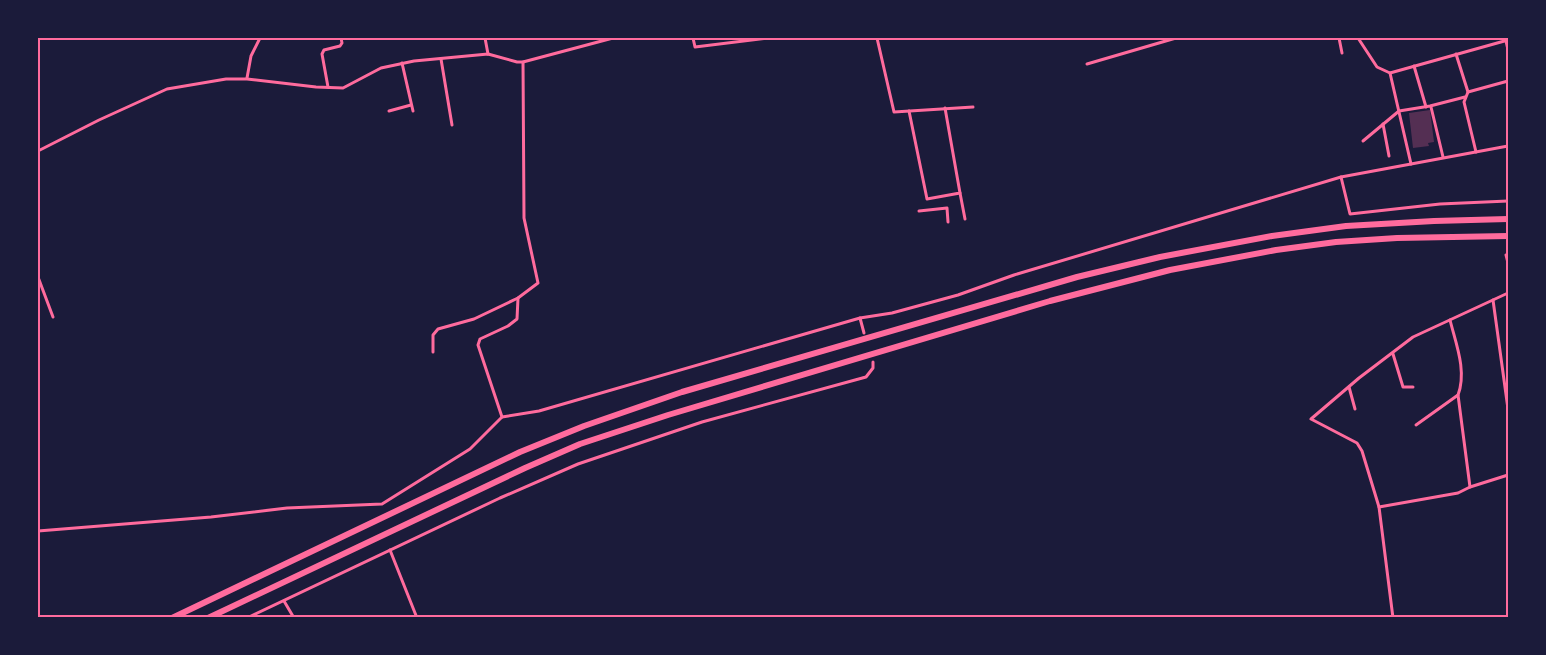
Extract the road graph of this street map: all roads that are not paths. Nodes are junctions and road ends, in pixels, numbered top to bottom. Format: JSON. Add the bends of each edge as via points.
{"nodes":[{"id":1,"x":260,"y":38,"type":"edge"},
{"id":2,"x":341,"y":38,"type":"edge"},
{"id":3,"x":485,"y":38,"type":"edge"},
{"id":4,"x":612,"y":38,"type":"edge"},
{"id":5,"x":693,"y":38,"type":"edge"},
{"id":6,"x":768,"y":38,"type":"edge"},
{"id":7,"x":877,"y":38,"type":"edge"},
{"id":8,"x":1176,"y":38,"type":"edge"},
{"id":9,"x":1339,"y":38,"type":"edge"},
{"id":10,"x":1358,"y":38,"type":"edge"},
{"id":11,"x":1507,"y":41,"type":"edge"},
{"id":12,"x":1509,"y":50,"type":"edge"},
{"id":13,"x":1342,"y":53,"type":"dead end"},
{"id":14,"x":488,"y":54,"type":"junction"},
{"id":15,"x":1456,"y":54,"type":"junction"},
{"id":16,"x":441,"y":58,"type":"junction"},
{"id":17,"x":523,"y":62,"type":"junction"},
{"id":18,"x":402,"y":63,"type":"junction"},
{"id":19,"x":1087,"y":63,"type":"dead end"},
{"id":20,"x":1414,"y":66,"type":"junction"},
{"id":21,"x":1390,"y":73,"type":"junction"},
{"id":22,"x":247,"y":79,"type":"junction"},
{"id":23,"x":1509,"y":81,"type":"edge"},
{"id":24,"x":328,"y":87,"type":"junction"},
{"id":25,"x":1468,"y":92,"type":"junction"},
{"id":26,"x":1464,"y":97,"type":"junction"},
{"id":27,"x":411,"y":105,"type":"junction"},
{"id":28,"x":1428,"y":106,"type":"junction"},
{"id":29,"x":973,"y":107,"type":"dead end"},
{"id":30,"x":945,"y":108,"type":"junction"},
{"id":31,"x":390,"y":111,"type":"dead end"},
{"id":32,"x":413,"y":111,"type":"dead end"},
{"id":33,"x":909,"y":111,"type":"junction"},
{"id":34,"x":1399,"y":111,"type":"junction"},
{"id":35,"x":1383,"y":124,"type":"junction"},
{"id":36,"x":452,"y":126,"type":"dead end"},
{"id":37,"x":1363,"y":141,"type":"dead end"},
{"id":38,"x":1509,"y":146,"type":"edge"},
{"id":39,"x":38,"y":151,"type":"edge"},
{"id":40,"x":1476,"y":152,"type":"junction"},
{"id":41,"x":1389,"y":156,"type":"dead end"},
{"id":42,"x":1443,"y":158,"type":"junction"},
{"id":43,"x":1411,"y":164,"type":"junction"},
{"id":44,"x":1341,"y":177,"type":"junction"},
{"id":45,"x":960,"y":193,"type":"junction"},
{"id":46,"x":1509,"y":201,"type":"edge"},
{"id":47,"x":919,"y":211,"type":"dead end"},
{"id":48,"x":965,"y":219,"type":"dead end"},
{"id":49,"x":1509,"y":219,"type":"edge"},
{"id":50,"x":948,"y":222,"type":"dead end"},
{"id":51,"x":1509,"y":236,"type":"edge"},
{"id":52,"x":1506,"y":255,"type":"dead end"},
{"id":53,"x":1509,"y":263,"type":"edge"},
{"id":54,"x":38,"y":277,"type":"edge"},
{"id":55,"x":1509,"y":293,"type":"edge"},
{"id":56,"x":518,"y":298,"type":"junction"},
{"id":57,"x":1493,"y":300,"type":"junction"},
{"id":58,"x":53,"y":317,"type":"dead end"},
{"id":59,"x":860,"y":318,"type":"junction"},
{"id":60,"x":1450,"y":320,"type":"junction"},
{"id":61,"x":864,"y":333,"type":"dead end"},
{"id":62,"x":433,"y":352,"type":"dead end"},
{"id":63,"x":1393,"y":354,"type":"junction"},
{"id":64,"x":873,"y":362,"type":"dead end"},
{"id":65,"x":1349,"y":387,"type":"junction"},
{"id":66,"x":1413,"y":387,"type":"dead end"},
{"id":67,"x":1458,"y":395,"type":"junction"},
{"id":68,"x":1509,"y":409,"type":"edge"},
{"id":69,"x":1355,"y":410,"type":"dead end"},
{"id":70,"x":502,"y":417,"type":"junction"},
{"id":71,"x":1416,"y":425,"type":"dead end"},
{"id":72,"x":1509,"y":475,"type":"edge"},
{"id":73,"x":1470,"y":487,"type":"junction"},
{"id":74,"x":1379,"y":507,"type":"junction"},
{"id":75,"x":38,"y":531,"type":"edge"},
{"id":76,"x":390,"y":550,"type":"junction"},
{"id":77,"x":284,"y":601,"type":"junction"},
{"id":78,"x":172,"y":618,"type":"edge"},
{"id":79,"x":208,"y":618,"type":"edge"},
{"id":80,"x":247,"y":618,"type":"edge"},
{"id":81,"x":294,"y":618,"type":"edge"},
{"id":82,"x":417,"y":618,"type":"edge"},
{"id":83,"x":1393,"y":618,"type":"edge"}],
"edges":[{"from":1,"to":22,"type":"street","via":[[251,56]]},
{"from":2,"to":24,"type":"street","via":[[340,46],[322,54]]},
{"from":3,"to":14,"type":"street"},
{"from":4,"to":17,"type":"street"},
{"from":5,"to":6,"type":"street","via":[[695,47]]},
{"from":7,"to":33,"type":"street","via":[[894,112]]},
{"from":8,"to":19,"type":"street"},
{"from":9,"to":13,"type":"street"},
{"from":10,"to":21,"type":"street","via":[[1377,67]]},
{"from":11,"to":12,"type":"street"},
{"from":11,"to":15,"type":"street"},
{"from":14,"to":16,"type":"street"},
{"from":14,"to":17,"type":"street"},
{"from":15,"to":20,"type":"street"},
{"from":15,"to":25,"type":"street"},
{"from":16,"to":18,"type":"street"},
{"from":16,"to":36,"type":"street"},
{"from":17,"to":56,"type":"street","via":[[524,218],[538,283]]},
{"from":18,"to":24,"type":"street","via":[[381,68],[343,88]]},
{"from":18,"to":27,"type":"street"},
{"from":20,"to":21,"type":"street"},
{"from":20,"to":28,"type":"street"},
{"from":21,"to":34,"type":"street"},
{"from":22,"to":24,"type":"street"},
{"from":22,"to":39,"type":"street","via":[[166,89]]},
{"from":23,"to":25,"type":"street"},
{"from":25,"to":26,"type":"street"},
{"from":26,"to":28,"type":"street"},
{"from":26,"to":40,"type":"street"},
{"from":27,"to":31,"type":"street"},
{"from":27,"to":32,"type":"street"},
{"from":28,"to":34,"type":"street"},
{"from":28,"to":42,"type":"street"},
{"from":29,"to":30,"type":"street"},
{"from":30,"to":33,"type":"street"},
{"from":30,"to":45,"type":"street"},
{"from":33,"to":45,"type":"street","via":[[927,199]]},
{"from":34,"to":35,"type":"street"},
{"from":34,"to":43,"type":"street"},
{"from":35,"to":37,"type":"street"},
{"from":35,"to":41,"type":"street"},
{"from":38,"to":40,"type":"street"},
{"from":40,"to":42,"type":"street"},
{"from":42,"to":43,"type":"street"},
{"from":43,"to":44,"type":"street"},
{"from":44,"to":46,"type":"street","via":[[1350,213]]},
{"from":44,"to":59,"type":"street","via":[[958,295]]},
{"from":45,"to":48,"type":"street"},
{"from":47,"to":50,"type":"street","via":[[946,208]]},
{"from":49,"to":78,"type":"highway","via":[[1337,228],[1160,257],[1077,277],[693,389],[584,426],[512,456]]},
{"from":51,"to":79,"type":"highway","via":[[1336,242],[1151,274],[723,398],[580,444]]},
{"from":52,"to":53,"type":"street"},
{"from":54,"to":58,"type":"street"},
{"from":55,"to":57,"type":"street"},
{"from":56,"to":62,"type":"street","via":[[474,319],[438,329],[433,335]]},
{"from":56,"to":70,"type":"street","via":[[517,319],[480,339],[478,345]]},
{"from":57,"to":60,"type":"street"},
{"from":57,"to":68,"type":"street"},
{"from":59,"to":61,"type":"street"},
{"from":59,"to":70,"type":"street","via":[[539,411]]},
{"from":60,"to":63,"type":"street","via":[[1413,337]]},
{"from":60,"to":67,"type":"street","via":[[1461,373]]},
{"from":63,"to":65,"type":"street"},
{"from":63,"to":66,"type":"street","via":[[1403,387]]},
{"from":64,"to":76,"type":"street","via":[[866,376],[702,422],[578,464]]},
{"from":65,"to":69,"type":"street"},
{"from":65,"to":74,"type":"street","via":[[1311,419],[1357,444],[1371,474]]},
{"from":67,"to":71,"type":"street"},
{"from":67,"to":73,"type":"street"},
{"from":70,"to":75,"type":"street","via":[[470,449],[382,504],[287,508]]},
{"from":72,"to":73,"type":"street"},
{"from":73,"to":74,"type":"street","via":[[1458,493]]},
{"from":74,"to":83,"type":"street"},
{"from":76,"to":77,"type":"street"},
{"from":76,"to":82,"type":"street"},
{"from":77,"to":80,"type":"street"},
{"from":77,"to":81,"type":"street"}]}
